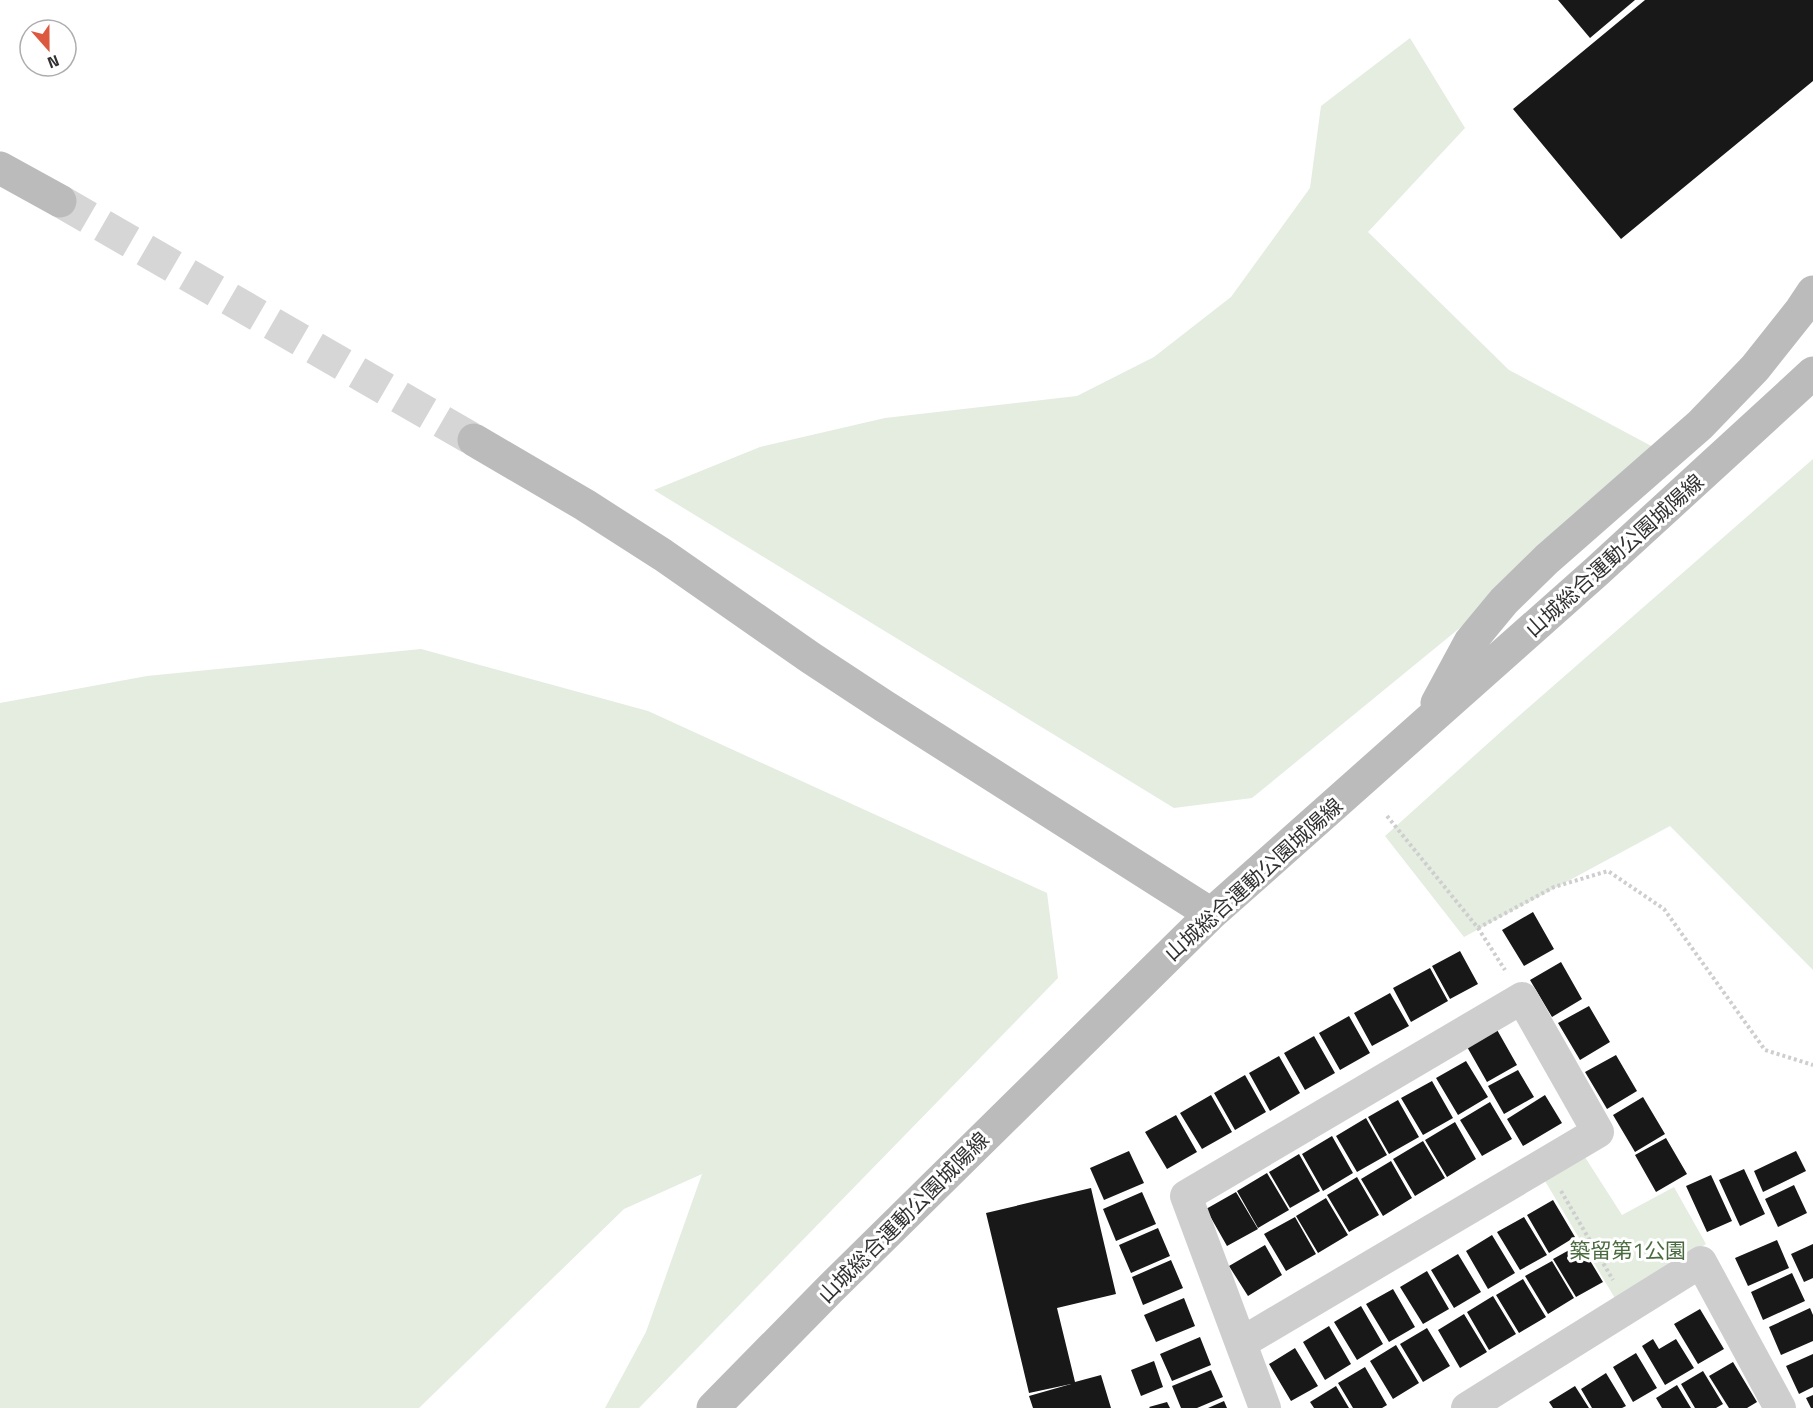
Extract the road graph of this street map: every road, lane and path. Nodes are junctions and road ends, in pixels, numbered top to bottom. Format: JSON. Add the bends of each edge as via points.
{"nodes":[{"id":1,"x":0,"y":168,"type":"edge"},
{"id":2,"x":60,"y":201,"type":"tunnel mouth"},
{"id":3,"x":1813,"y":292,"type":"edge"},
{"id":4,"x":1813,"y":373,"type":"edge"},
{"id":5,"x":474,"y":440,"type":"tunnel mouth"},
{"id":6,"x":1426,"y":723,"type":"junction"},
{"id":7,"x":1387,"y":816,"type":"dead end"},
{"id":8,"x":1211,"y":914,"type":"junction"},
{"id":9,"x":1478,"y":928,"type":"junction"},
{"id":10,"x":1522,"y":998,"type":"junction"},
{"id":11,"x":1813,"y":1065,"type":"edge"},
{"id":12,"x":1544,"y":1163,"type":"junction"},
{"id":13,"x":1629,"y":1307,"type":"junction"},
{"id":14,"x":1241,"y":1343,"type":"junction"},
{"id":15,"x":713,"y":1408,"type":"edge"},
{"id":16,"x":1265,"y":1408,"type":"edge"},
{"id":17,"x":1467,"y":1408,"type":"edge"},
{"id":18,"x":1780,"y":1408,"type":"edge"}],
"edges":[{"from":1,"to":2,"type":"main road"},
{"from":3,"to":6,"type":"main road","via":[[1755,368],[1700,425],[1504,601],[1470,642]]},
{"from":4,"to":6,"type":"main road","name":"山城総合運動公園城陽線"},
{"from":5,"to":8,"type":"main road","via":[[663,555],[884,706]]},
{"from":6,"to":8,"type":"main road","name":"山城総合運動公園城陽線"},
{"from":7,"to":9,"type":"path"},
{"from":8,"to":15,"type":"main road","name":"山城総合運動公園城陽線"},
{"from":9,"to":10,"type":"path"},
{"from":9,"to":11,"type":"path","via":[[1554,887],[1608,871],[1664,909],[1765,1050]]},
{"from":10,"to":12,"type":"street","via":[[1598,1132]]},
{"from":10,"to":14,"type":"street","via":[[1186,1196]]},
{"from":12,"to":13,"type":"path"},
{"from":12,"to":14,"type":"street"},
{"from":13,"to":17,"type":"street"},
{"from":13,"to":18,"type":"street","via":[[1701,1262]]},
{"from":14,"to":16,"type":"street"}]}
